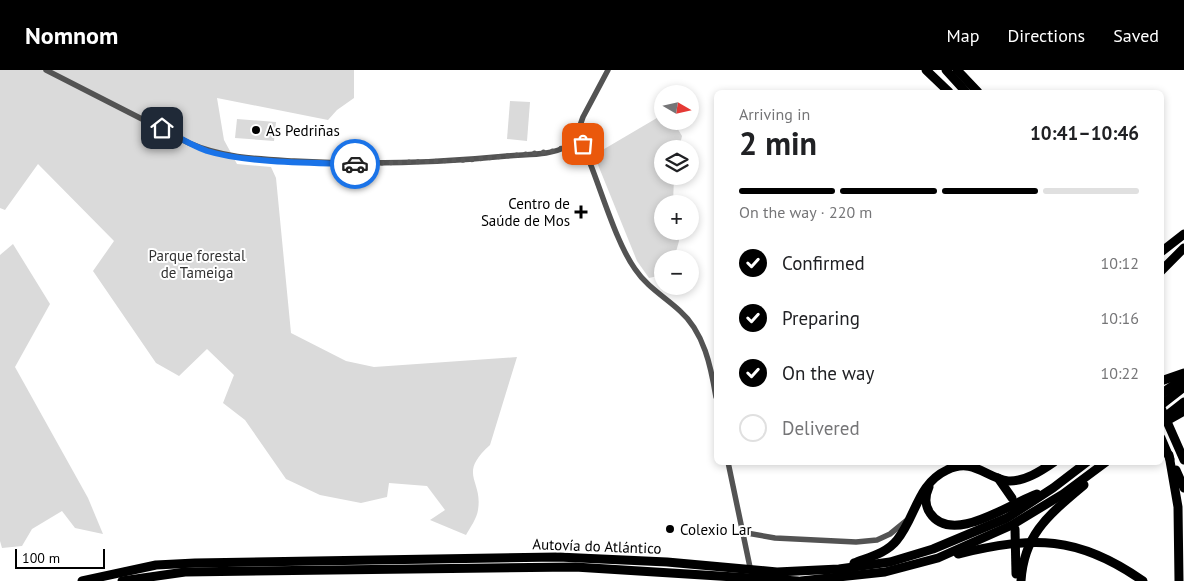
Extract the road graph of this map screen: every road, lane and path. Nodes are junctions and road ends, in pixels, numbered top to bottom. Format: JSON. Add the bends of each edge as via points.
{"nodes":[{"id":1,"x":46,"y":70,"type":"edge"},
{"id":2,"x":608,"y":70,"type":"edge"},
{"id":3,"x":926,"y":70,"type":"edge"},
{"id":4,"x":946,"y":70,"type":"edge"},
{"id":5,"x":956,"y":70,"type":"edge"},
{"id":6,"x":947,"y":90,"type":"edge"},
{"id":7,"x":964,"y":90,"type":"edge"},
{"id":8,"x":976,"y":90,"type":"edge"},
{"id":9,"x":577,"y":134,"type":"junction"},
{"id":10,"x":567,"y":146,"type":"junction"},
{"id":11,"x":581,"y":148,"type":"junction"},
{"id":12,"x":1184,"y":234,"type":"edge"},
{"id":13,"x":1184,"y":248,"type":"edge"},
{"id":14,"x":1164,"y":250,"type":"edge"},
{"id":15,"x":1164,"y":268,"type":"edge"},
{"id":16,"x":1184,"y":373,"type":"edge"},
{"id":17,"x":1184,"y":378,"type":"edge"},
{"id":18,"x":1164,"y":379,"type":"edge"},
{"id":19,"x":714,"y":387,"type":"edge"},
{"id":20,"x":1184,"y":387,"type":"edge"},
{"id":21,"x":1167,"y":394,"type":"edge"},
{"id":22,"x":1182,"y":407,"type":"edge"},
{"id":23,"x":1164,"y":413,"type":"edge"},
{"id":24,"x":1164,"y":420,"type":"edge"},
{"id":25,"x":1164,"y":444,"type":"edge"},
{"id":26,"x":1169,"y":455,"type":"junction"},
{"id":27,"x":1184,"y":460,"type":"edge"},
{"id":28,"x":729,"y":465,"type":"edge"},
{"id":29,"x":1049,"y":465,"type":"edge"},
{"id":30,"x":1083,"y":465,"type":"edge"},
{"id":31,"x":1103,"y":465,"type":"edge"},
{"id":32,"x":1105,"y":465,"type":"edge"},
{"id":33,"x":991,"y":474,"type":"junction"},
{"id":34,"x":934,"y":478,"type":"junction"},
{"id":35,"x":1018,"y":480,"type":"junction"},
{"id":36,"x":1053,"y":488,"type":"junction"},
{"id":37,"x":1184,"y":488,"type":"edge"},
{"id":38,"x":912,"y":514,"type":"junction"},
{"id":39,"x":1015,"y":529,"type":"dead end"},
{"id":40,"x":742,"y":532,"type":"junction"},
{"id":41,"x":938,"y":558,"type":"junction"},
{"id":42,"x":839,"y":569,"type":"junction"},
{"id":43,"x":126,"y":577,"type":"edge"},
{"id":44,"x":1018,"y":579,"type":"edge"},
{"id":45,"x":82,"y":581,"type":"edge"},
{"id":46,"x":754,"y":581,"type":"edge"},
{"id":47,"x":799,"y":581,"type":"edge"},
{"id":48,"x":1143,"y":581,"type":"edge"},
{"id":49,"x":1178,"y":581,"type":"edge"}],
"edges":[{"from":1,"to":10,"type":"street","via":[[205,150],[234,156],[353,164],[435,163],[538,153]]},
{"from":2,"to":9,"type":"street"},
{"from":3,"to":6,"type":"highway"},
{"from":4,"to":7,"type":"highway"},
{"from":5,"to":8,"type":"highway"},
{"from":9,"to":10,"type":"street","via":[[567,138]]},
{"from":9,"to":11,"type":"street","via":[[583,139]]},
{"from":10,"to":11,"type":"street","via":[[573,151]]},
{"from":11,"to":19,"type":"street","via":[[633,267],[645,282],[688,318],[710,366]]},
{"from":12,"to":14,"type":"highway"},
{"from":13,"to":15,"type":"highway"},
{"from":16,"to":18,"type":"highway"},
{"from":17,"to":21,"type":"highway"},
{"from":20,"to":21,"type":"highway"},
{"from":22,"to":24,"type":"highway"},
{"from":23,"to":27,"type":"highway"},
{"from":25,"to":26,"type":"highway"},
{"from":26,"to":37,"type":"highway"},
{"from":26,"to":49,"type":"highway","via":[[1178,507]]},
{"from":28,"to":40,"type":"street"},
{"from":29,"to":35,"type":"highway"},
{"from":30,"to":36,"type":"highway","name":"Autovía do Atlántico"},
{"from":31,"to":41,"type":"highway","name":"Autovía do Atlántico","via":[[1012,525]]},
{"from":32,"to":44,"type":"highway","via":[[1043,521],[1024,556]]},
{"from":33,"to":34,"type":"highway","via":[[961,466]]},
{"from":33,"to":35,"type":"highway","via":[[1005,480]]},
{"from":33,"to":35,"type":"highway","via":[[1011,497],[1010,487]]},
{"from":34,"to":36,"type":"highway","via":[[927,491],[928,510],[935,519],[948,526],[970,524]]},
{"from":34,"to":38,"type":"highway","via":[[924,488]]},
{"from":36,"to":42,"type":"highway","name":"Autovía do Atlántico","via":[[1007,518],[933,549],[890,562]]},
{"from":38,"to":40,"type":"street","via":[[900,528],[877,540],[774,538]]},
{"from":38,"to":42,"type":"highway","via":[[890,548]]},
{"from":39,"to":44,"type":"highway"},
{"from":40,"to":46,"type":"street"},
{"from":41,"to":47,"type":"highway","name":"Autovía do Atlántico","via":[[886,572]]},
{"from":41,"to":48,"type":"highway","via":[[1003,543],[1041,542],[1074,547],[1113,561]]},
{"from":42,"to":43,"type":"highway","name":"Autovía do Atlántico","via":[[777,572],[558,557],[195,563],[156,565]]},
{"from":43,"to":45,"type":"highway","name":"Autovía do Atlántico"},
{"from":43,"to":47,"type":"highway","name":"Autovía do Atlántico","via":[[185,572],[575,566]]}]}
